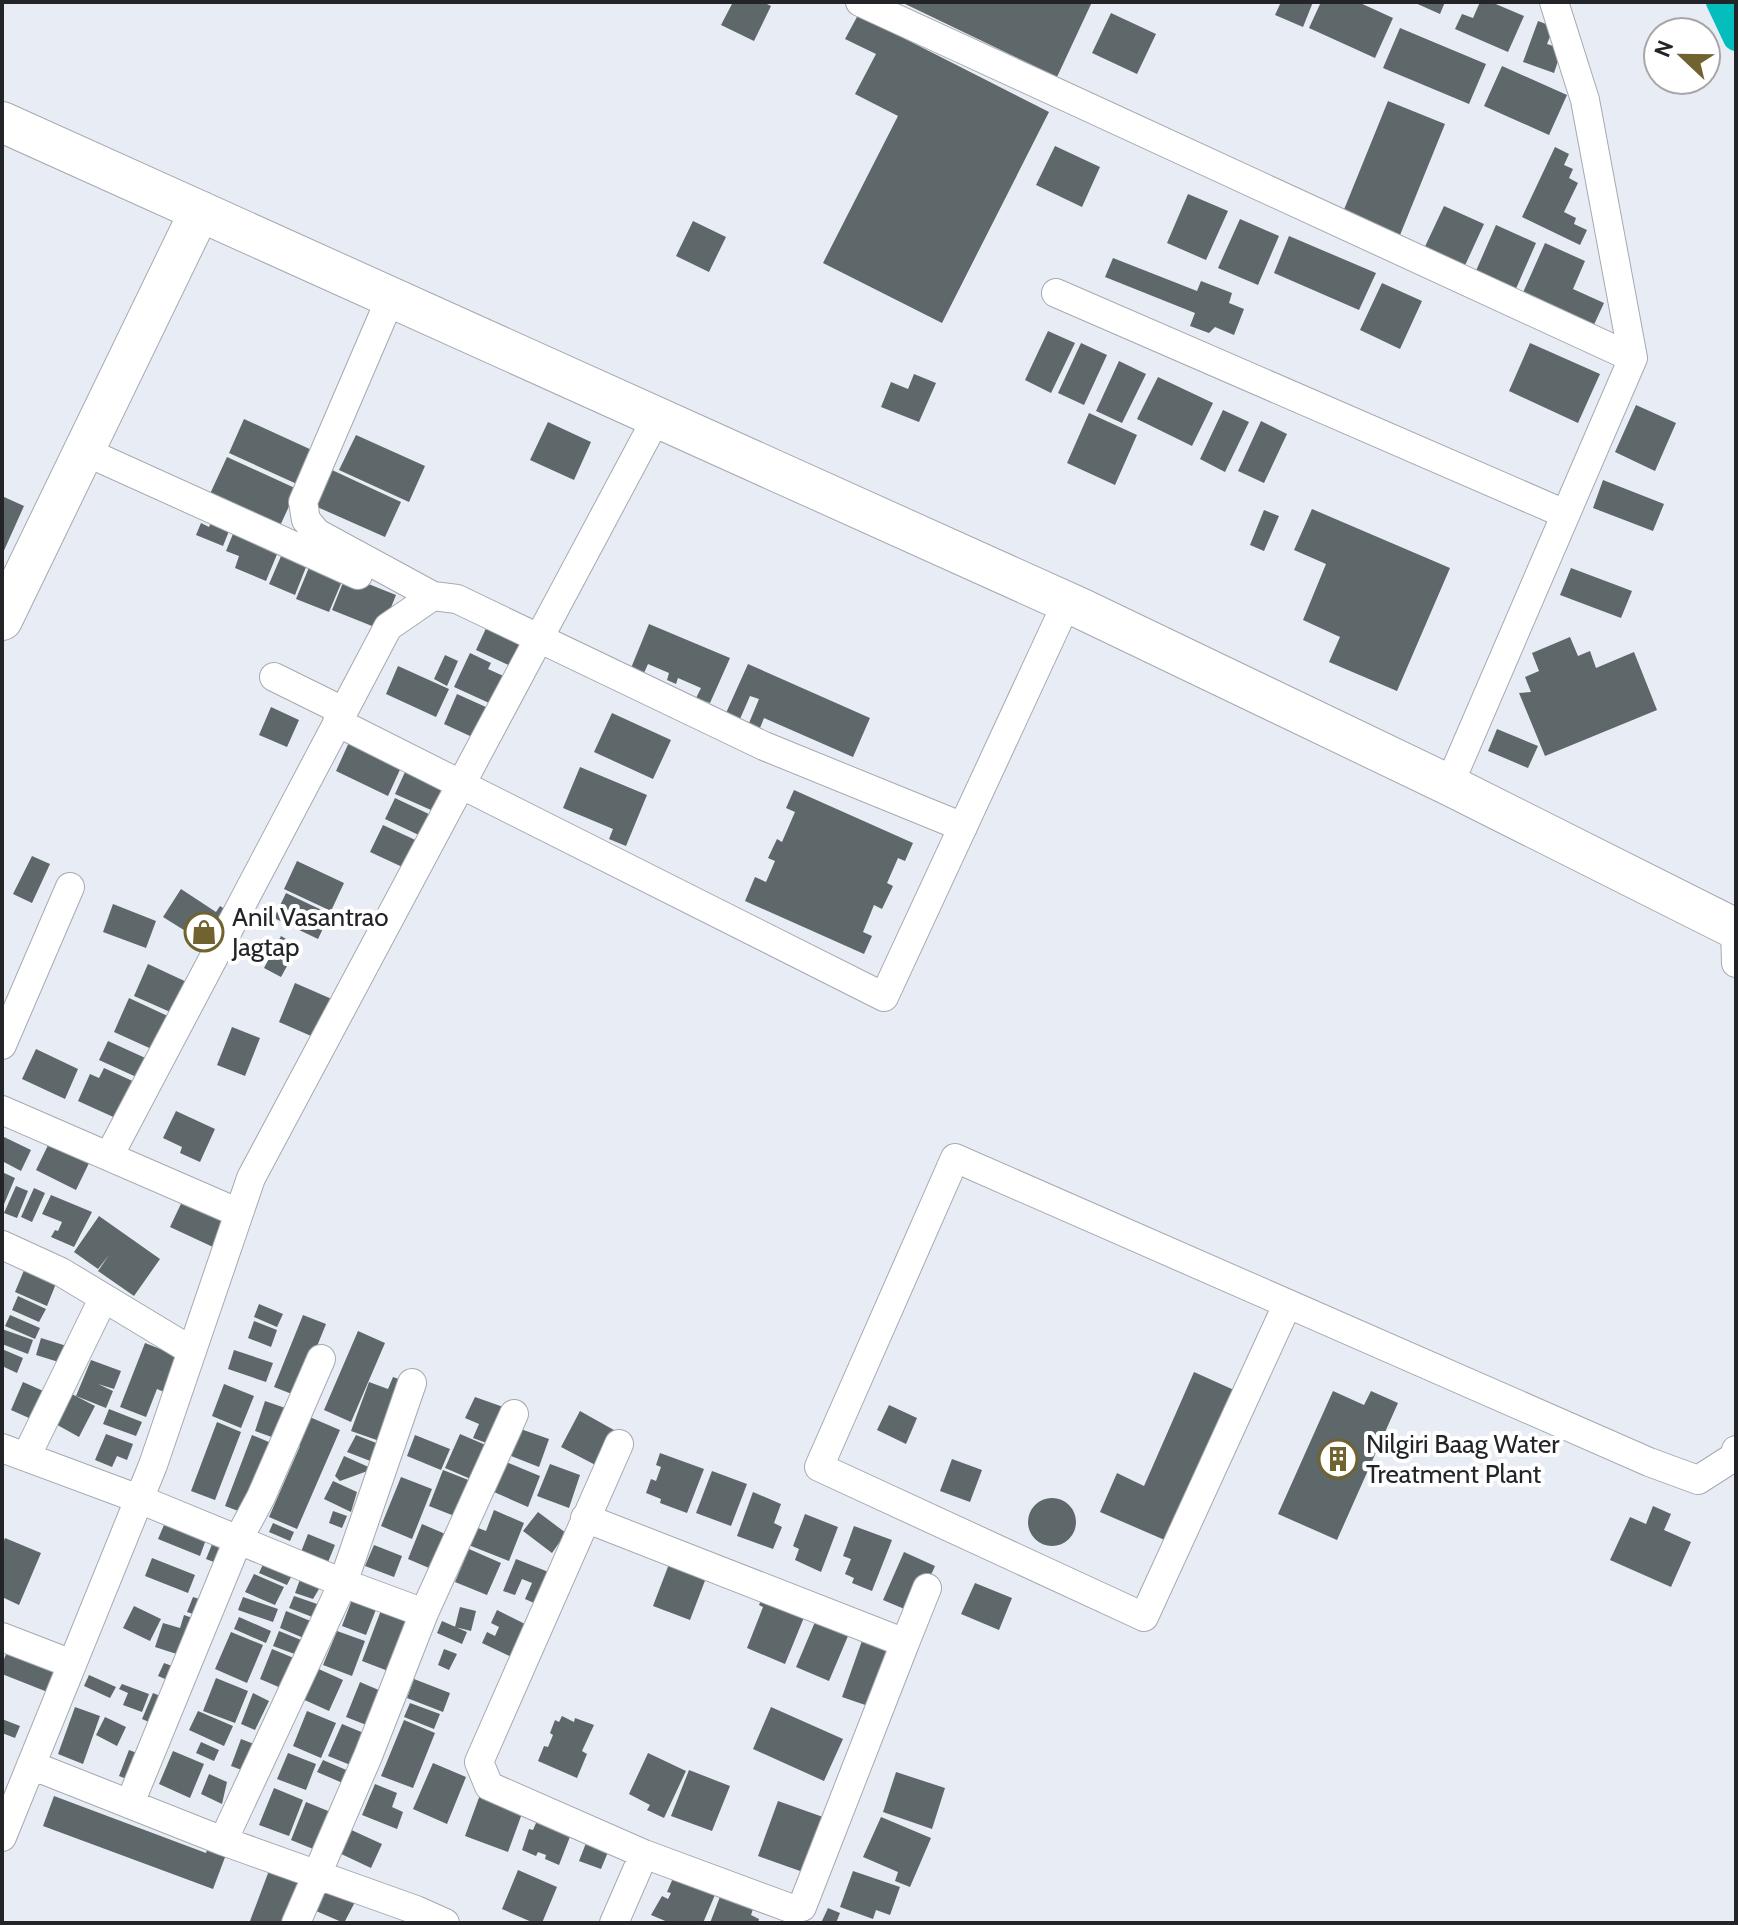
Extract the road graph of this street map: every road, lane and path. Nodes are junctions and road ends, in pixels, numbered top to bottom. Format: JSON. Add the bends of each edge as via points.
{"nodes":[{"id":1,"x":860,"y":2,"type":"edge"},
{"id":2,"x":1554,"y":2,"type":"edge"},
{"id":3,"x":2,"y":122,"type":"edge"},
{"id":4,"x":200,"y":211,"type":"junction"},
{"id":5,"x":1056,"y":293,"type":"dead end"},
{"id":6,"x":391,"y":297,"type":"junction"},
{"id":7,"x":1633,"y":358,"type":"junction"},
{"id":8,"x":657,"y":417,"type":"junction"},
{"id":9,"x":84,"y":451,"type":"junction"},
{"id":10,"x":1565,"y":514,"type":"junction"},
{"id":11,"x":427,"y":600,"type":"junction"},
{"id":12,"x":1067,"y":602,"type":"junction"},
{"id":13,"x":2,"y":620,"type":"edge"},
{"id":14,"x":539,"y":639,"type":"junction"},
{"id":15,"x":274,"y":677,"type":"dead end"},
{"id":16,"x":340,"y":716,"type":"junction"},
{"id":17,"x":461,"y":784,"type":"junction"},
{"id":18,"x":1449,"y":785,"type":"junction"},
{"id":19,"x":963,"y":827,"type":"junction"},
{"id":20,"x":70,"y":887,"type":"dead end"},
{"id":21,"x":1736,"y":928,"type":"edge"},
{"id":22,"x":1736,"y":963,"type":"edge"},
{"id":23,"x":2,"y":1045,"type":"edge"},
{"id":24,"x":2,"y":1110,"type":"edge"},
{"id":25,"x":109,"y":1156,"type":"junction"},
{"id":26,"x":239,"y":1213,"type":"junction"},
{"id":27,"x":3,"y":1249,"type":"edge"},
{"id":28,"x":103,"y":1299,"type":"junction"},
{"id":29,"x":1287,"y":1305,"type":"junction"},
{"id":30,"x":192,"y":1351,"type":"junction"},
{"id":31,"x":321,"y":1359,"type":"dead end"},
{"id":32,"x":412,"y":1383,"type":"dead end"},
{"id":33,"x":514,"y":1414,"type":"dead end"},
{"id":34,"x":619,"y":1444,"type":"dead end"},
{"id":35,"x":1736,"y":1450,"type":"edge"},
{"id":36,"x":14,"y":1452,"type":"edge"},
{"id":37,"x":139,"y":1499,"type":"junction"},
{"id":38,"x":585,"y":1518,"type":"junction"},
{"id":39,"x":238,"y":1540,"type":"junction"},
{"id":40,"x":343,"y":1583,"type":"junction"},
{"id":41,"x":927,"y":1588,"type":"dead end"},
{"id":42,"x":424,"y":1613,"type":"junction"},
{"id":43,"x":2,"y":1637,"type":"edge"},
{"id":44,"x":905,"y":1643,"type":"junction"},
{"id":45,"x":72,"y":1664,"type":"junction"},
{"id":46,"x":31,"y":1765,"type":"junction"},
{"id":47,"x":130,"y":1803,"type":"junction"},
{"id":48,"x":2,"y":1837,"type":"edge"},
{"id":49,"x":223,"y":1841,"type":"junction"},
{"id":50,"x":644,"y":1854,"type":"junction"},
{"id":51,"x":317,"y":1875,"type":"junction"},
{"id":52,"x":414,"y":1916,"type":"edge"},
{"id":53,"x":296,"y":1923,"type":"edge"},
{"id":54,"x":445,"y":1923,"type":"edge"},
{"id":55,"x":614,"y":1923,"type":"edge"}],
"edges":[{"from":1,"to":7,"type":"street"},
{"from":2,"to":7,"type":"street","via":[[1585,100]]},
{"from":3,"to":4,"type":"street"},
{"from":4,"to":6,"type":"street"},
{"from":4,"to":9,"type":"street"},
{"from":5,"to":10,"type":"street"},
{"from":6,"to":8,"type":"street"},
{"from":6,"to":11,"type":"street","via":[[303,502],[306,520],[317,533]]},
{"from":7,"to":10,"type":"street"},
{"from":8,"to":12,"type":"street"},
{"from":8,"to":14,"type":"street"},
{"from":9,"to":11,"type":"street"},
{"from":9,"to":13,"type":"street"},
{"from":10,"to":18,"type":"street"},
{"from":11,"to":14,"type":"street","via":[[457,599]]},
{"from":11,"to":16,"type":"street","via":[[388,627]]},
{"from":12,"to":18,"type":"street"},
{"from":12,"to":19,"type":"street"},
{"from":14,"to":17,"type":"street"},
{"from":14,"to":19,"type":"street","via":[[764,746]]},
{"from":15,"to":16,"type":"street"},
{"from":16,"to":17,"type":"street"},
{"from":16,"to":25,"type":"street"},
{"from":17,"to":19,"type":"street","via":[[884,997]]},
{"from":17,"to":26,"type":"street","via":[[251,1178]]},
{"from":18,"to":21,"type":"street"},
{"from":20,"to":23,"type":"street"},
{"from":21,"to":22,"type":"street"},
{"from":24,"to":25,"type":"street"},
{"from":25,"to":26,"type":"street"},
{"from":26,"to":30,"type":"street"},
{"from":27,"to":28,"type":"street","via":[[61,1272]]},
{"from":28,"to":30,"type":"street"},
{"from":28,"to":36,"type":"street"},
{"from":29,"to":29,"type":"street","via":[[955,1158],[819,1467],[1144,1617]]},
{"from":29,"to":35,"type":"street","via":[[1698,1480],[1734,1457]]},
{"from":30,"to":37,"type":"street"},
{"from":31,"to":39,"type":"street"},
{"from":32,"to":40,"type":"street"},
{"from":33,"to":42,"type":"street"},
{"from":34,"to":38,"type":"street"},
{"from":36,"to":37,"type":"street"},
{"from":37,"to":39,"type":"street"},
{"from":37,"to":45,"type":"street"},
{"from":38,"to":44,"type":"street"},
{"from":38,"to":50,"type":"street","via":[[479,1762],[489,1786]]},
{"from":39,"to":40,"type":"street"},
{"from":39,"to":47,"type":"street"},
{"from":40,"to":42,"type":"street"},
{"from":40,"to":49,"type":"street"},
{"from":41,"to":44,"type":"street"},
{"from":42,"to":51,"type":"street"},
{"from":43,"to":45,"type":"street"},
{"from":44,"to":50,"type":"street","via":[[802,1907],[790,1908]]},
{"from":45,"to":46,"type":"street"},
{"from":46,"to":47,"type":"street"},
{"from":46,"to":48,"type":"street"},
{"from":47,"to":49,"type":"street"},
{"from":49,"to":51,"type":"street"},
{"from":50,"to":55,"type":"street"},
{"from":51,"to":52,"type":"street"},
{"from":51,"to":53,"type":"street"},
{"from":52,"to":54,"type":"street"}]}
